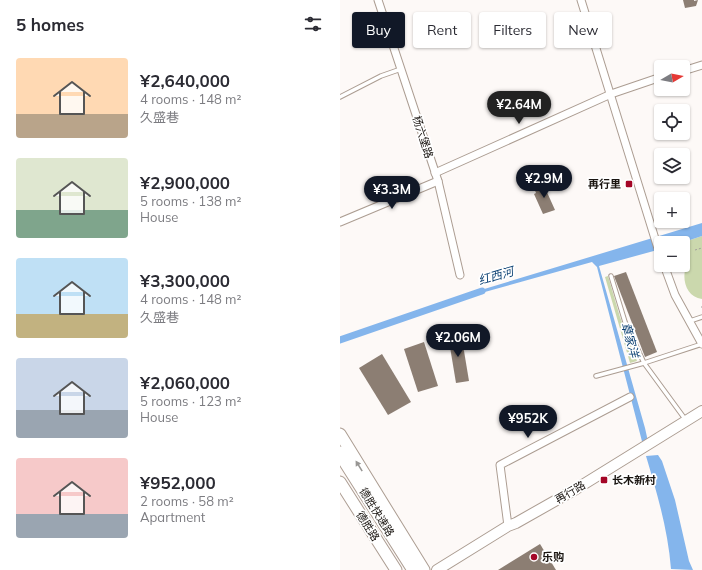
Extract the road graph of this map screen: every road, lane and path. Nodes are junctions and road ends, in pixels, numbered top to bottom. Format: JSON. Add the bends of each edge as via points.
{"nodes":[{"id":1,"x":378,"y":0,"type":"edge"},
{"id":2,"x":582,"y":0,"type":"edge"},
{"id":3,"x":702,"y":65,"type":"edge"},
{"id":4,"x":401,"y":69,"type":"junction"},
{"id":5,"x":690,"y":69,"type":"edge"},
{"id":6,"x":654,"y":79,"type":"edge"},
{"id":7,"x":611,"y":94,"type":"junction"},
{"id":8,"x":340,"y":97,"type":"edge"},
{"id":9,"x":435,"y":173,"type":"junction"},
{"id":10,"x":438,"y":181,"type":"junction"},
{"id":11,"x":340,"y":222,"type":"edge"},
{"id":12,"x":654,"y":236,"type":"edge"},
{"id":13,"x":702,"y":248,"type":"edge"},
{"id":14,"x":695,"y":250,"type":"dead end"},
{"id":15,"x":667,"y":272,"type":"edge"},
{"id":16,"x":460,"y":275,"type":"dead end"},
{"id":17,"x":611,"y":276,"type":"dead end"},
{"id":18,"x":702,"y":317,"type":"edge"},
{"id":19,"x":689,"y":322,"type":"junction"},
{"id":20,"x":702,"y":344,"type":"edge"},
{"id":21,"x":644,"y":363,"type":"junction"},
{"id":22,"x":596,"y":376,"type":"dead end"},
{"id":23,"x":630,"y":398,"type":"dead end"},
{"id":24,"x":702,"y":411,"type":"edge"},
{"id":25,"x":686,"y":421,"type":"junction"},
{"id":26,"x":340,"y":434,"type":"edge"},
{"id":27,"x":340,"y":453,"type":"edge"},
{"id":28,"x":340,"y":469,"type":"edge"},
{"id":29,"x":340,"y":482,"type":"edge"},
{"id":30,"x":508,"y":526,"type":"junction"},
{"id":31,"x":396,"y":570,"type":"edge"},
{"id":32,"x":404,"y":570,"type":"edge"},
{"id":33,"x":414,"y":570,"type":"edge"},
{"id":34,"x":424,"y":570,"type":"edge"},
{"id":35,"x":437,"y":570,"type":"edge"}],
"edges":[{"from":1,"to":4,"type":"street","name":"杨六堡路"},
{"from":2,"to":7,"type":"street"},
{"from":3,"to":5,"type":"street"},
{"from":4,"to":8,"type":"lane"},
{"from":4,"to":9,"type":"street","name":"杨六堡路"},
{"from":6,"to":7,"type":"street"},
{"from":7,"to":9,"type":"street"},
{"from":7,"to":12,"type":"street"},
{"from":9,"to":10,"type":"street","name":"杨六堡路"},
{"from":10,"to":11,"type":"street"},
{"from":10,"to":16,"type":"street","name":"杨六堡路"},
{"from":13,"to":14,"type":"path"},
{"from":15,"to":19,"type":"street"},
{"from":17,"to":21,"type":"lane","via":[[625,322]]},
{"from":18,"to":19,"type":"lane"},
{"from":19,"to":20,"type":"street"},
{"from":20,"to":21,"type":"lane"},
{"from":21,"to":22,"type":"lane"},
{"from":21,"to":25,"type":"lane"},
{"from":23,"to":30,"type":"street","via":[[500,465]]},
{"from":24,"to":25,"type":"street","name":"再行路"},
{"from":25,"to":30,"type":"street","name":"再行路","via":[[576,489]]},
{"from":34,"to":26,"type":"main road","one_way":true},
{"from":27,"to":33,"type":"highway","name":"德胜快速路"},
{"from":28,"to":32,"type":"highway","name":"德胜快速路"},
{"from":29,"to":31,"type":"main road","name":"德胜路"},
{"from":30,"to":35,"type":"street","name":"再行路"}]}
